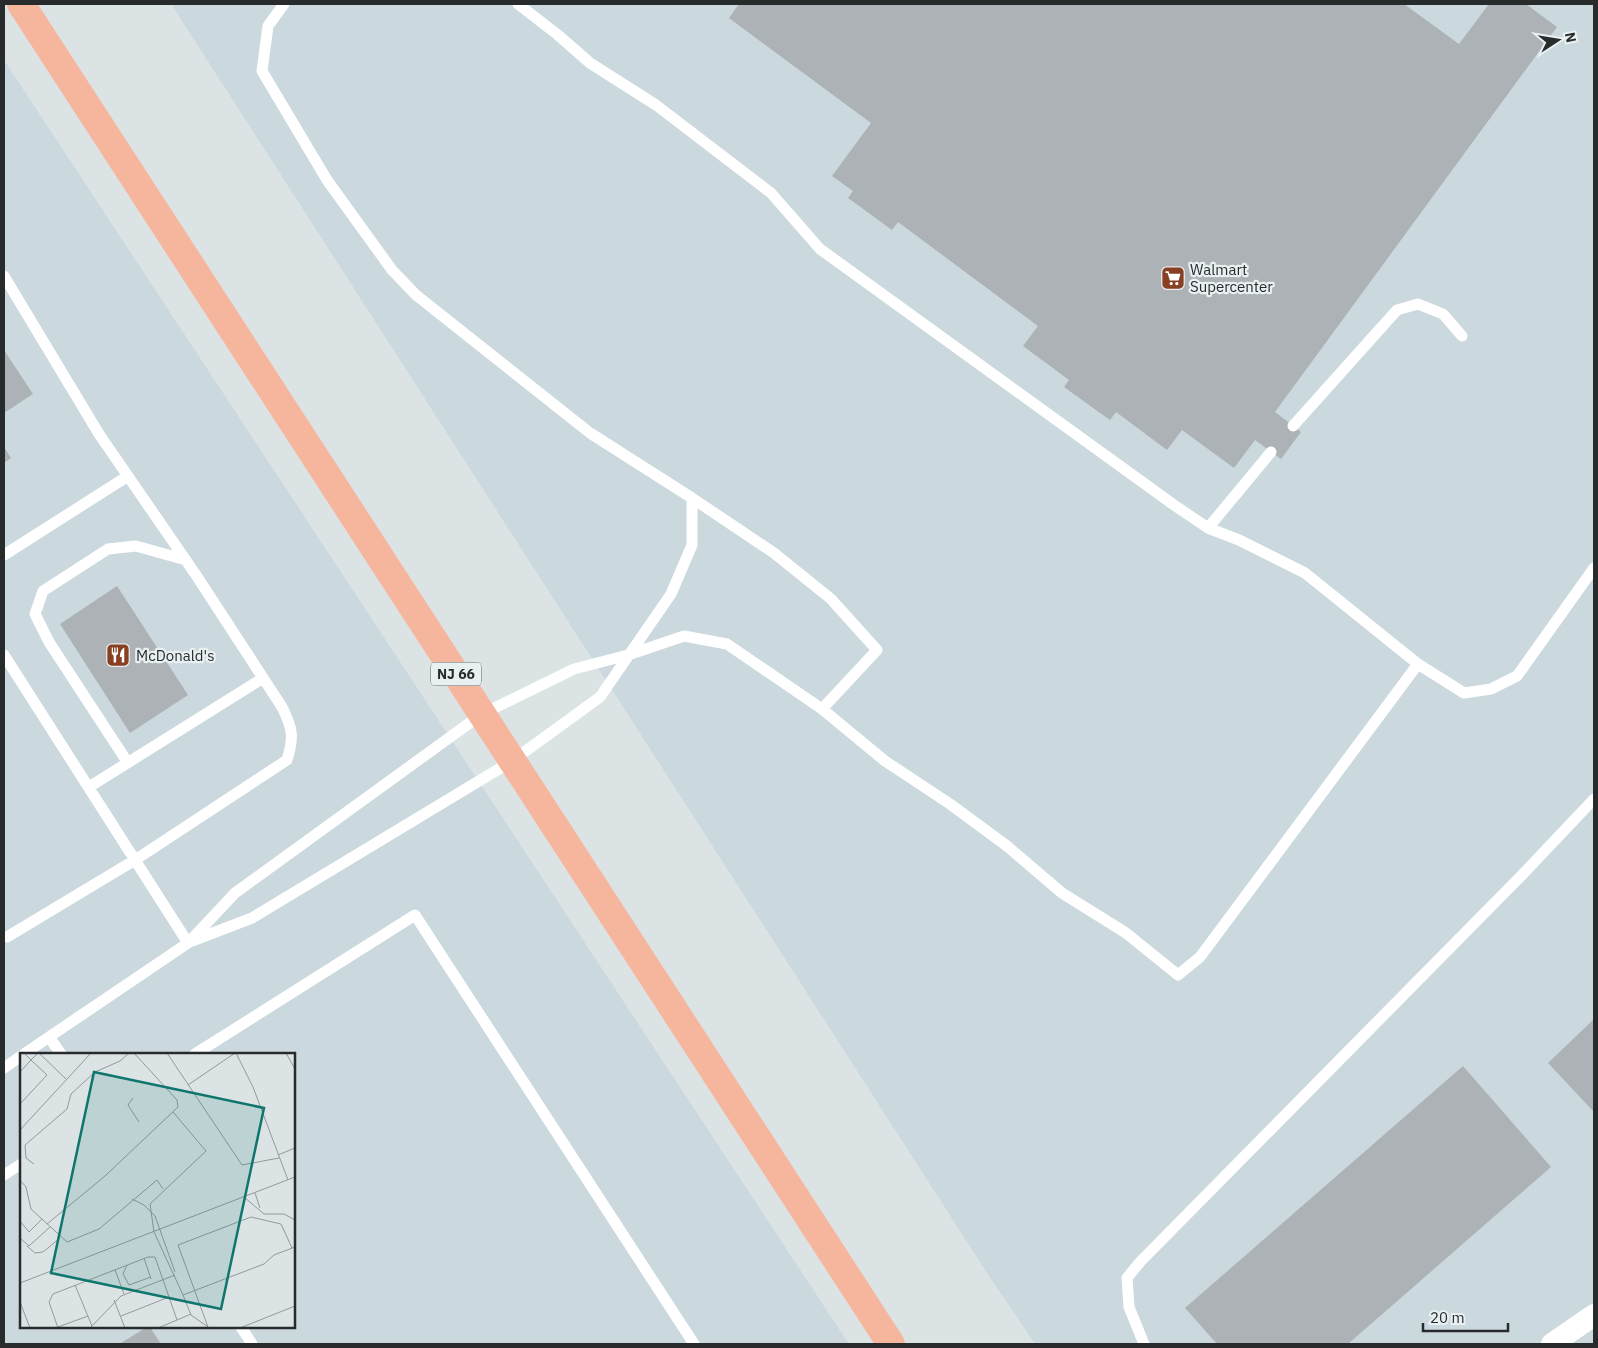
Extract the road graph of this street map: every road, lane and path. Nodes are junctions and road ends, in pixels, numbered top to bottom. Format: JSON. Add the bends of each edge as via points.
{"nodes":[{"id":1,"x":20,"y":4,"type":"edge"},
{"id":2,"x":268,"y":4,"type":"edge"},
{"id":3,"x":518,"y":4,"type":"edge"},
{"id":4,"x":281,"y":8,"type":"edge"},
{"id":5,"x":4,"y":276,"type":"edge"},
{"id":6,"x":1462,"y":336,"type":"dead end"},
{"id":7,"x":1293,"y":426,"type":"dead end"},
{"id":8,"x":1271,"y":452,"type":"dead end"},
{"id":9,"x":128,"y":476,"type":"junction"},
{"id":10,"x":692,"y":498,"type":"junction"},
{"id":11,"x":1208,"y":528,"type":"junction"},
{"id":12,"x":4,"y":555,"type":"edge"},
{"id":13,"x":186,"y":560,"type":"junction"},
{"id":14,"x":1594,"y":568,"type":"edge"},
{"id":15,"x":4,"y":655,"type":"edge"},
{"id":16,"x":628,"y":655,"type":"junction"},
{"id":17,"x":1418,"y":664,"type":"junction"},
{"id":18,"x":263,"y":678,"type":"junction"},
{"id":19,"x":822,"y":709,"type":"junction"},
{"id":20,"x":482,"y":714,"type":"junction"},
{"id":21,"x":512,"y":761,"type":"junction"},
{"id":22,"x":128,"y":763,"type":"junction"},
{"id":23,"x":89,"y":787,"type":"junction"},
{"id":24,"x":1594,"y":799,"type":"edge"},
{"id":25,"x":135,"y":860,"type":"junction"},
{"id":26,"x":5,"y":937,"type":"edge"},
{"id":27,"x":188,"y":943,"type":"junction"},
{"id":28,"x":49,"y":1037,"type":"junction"},
{"id":29,"x":26,"y":1053,"type":"edge"},
{"id":30,"x":60,"y":1053,"type":"edge"},
{"id":31,"x":197,"y":1053,"type":"edge"},
{"id":32,"x":20,"y":1057,"type":"edge"},
{"id":33,"x":4,"y":1068,"type":"edge"},
{"id":34,"x":20,"y":1165,"type":"edge"},
{"id":35,"x":4,"y":1175,"type":"edge"},
{"id":36,"x":1594,"y":1315,"type":"edge"},
{"id":37,"x":242,"y":1328,"type":"edge"},
{"id":38,"x":252,"y":1344,"type":"edge"},
{"id":39,"x":694,"y":1344,"type":"edge"},
{"id":40,"x":891,"y":1344,"type":"edge"},
{"id":41,"x":1144,"y":1344,"type":"edge"},
{"id":42,"x":1552,"y":1344,"type":"edge"}],
"edges":[{"from":1,"to":20,"type":"highway","number":"NJ 66"},
{"from":2,"to":4,"type":"lane"},
{"from":3,"to":11,"type":"lane","via":[[590,63],[656,105],[772,193],[820,249]]},
{"from":4,"to":10,"type":"lane","via":[[268,26],[262,71],[326,180],[392,270],[416,295],[590,433]]},
{"from":5,"to":9,"type":"lane","via":[[99,434]]},
{"from":6,"to":7,"type":"lane","via":[[1443,314],[1418,304],[1398,310]]},
{"from":8,"to":11,"type":"lane"},
{"from":9,"to":12,"type":"lane"},
{"from":9,"to":13,"type":"lane"},
{"from":10,"to":16,"type":"lane","via":[[692,545],[671,594]]},
{"from":10,"to":19,"type":"lane","via":[[774,553],[831,599],[877,650]]},
{"from":11,"to":17,"type":"lane","via":[[1305,573]]},
{"from":13,"to":18,"type":"lane"},
{"from":13,"to":22,"type":"lane","via":[[136,546],[108,549],[43,592],[35,614],[49,642]]},
{"from":14,"to":17,"type":"lane","via":[[1518,676],[1491,689],[1464,693]]},
{"from":15,"to":23,"type":"lane"},
{"from":16,"to":19,"type":"lane","via":[[684,636],[727,644]]},
{"from":16,"to":20,"type":"lane","via":[[574,669]]},
{"from":16,"to":21,"type":"lane","via":[[600,697]]},
{"from":17,"to":19,"type":"lane","via":[[1200,957],[1178,975],[1126,933],[1062,894],[1007,846],[885,761]]},
{"from":18,"to":22,"type":"lane"},
{"from":18,"to":25,"type":"lane","via":[[288,721],[292,744],[287,760]]},
{"from":20,"to":21,"type":"highway","number":"NJ 66"},
{"from":20,"to":27,"type":"lane","via":[[235,893]]},
{"from":21,"to":27,"type":"lane","via":[[252,918]]},
{"from":21,"to":40,"type":"highway","number":"NJ 66"},
{"from":22,"to":23,"type":"lane"},
{"from":23,"to":25,"type":"lane"},
{"from":24,"to":41,"type":"lane","via":[[1133,1270],[1127,1278],[1129,1307]]},
{"from":25,"to":26,"type":"lane"},
{"from":25,"to":27,"type":"lane"},
{"from":27,"to":28,"type":"lane"},
{"from":28,"to":29,"type":"lane"},
{"from":28,"to":30,"type":"lane"},
{"from":31,"to":39,"type":"lane","via":[[415,915]]},
{"from":32,"to":33,"type":"lane"},
{"from":34,"to":35,"type":"lane"},
{"from":36,"to":42,"type":"street"},
{"from":37,"to":38,"type":"lane"}]}
